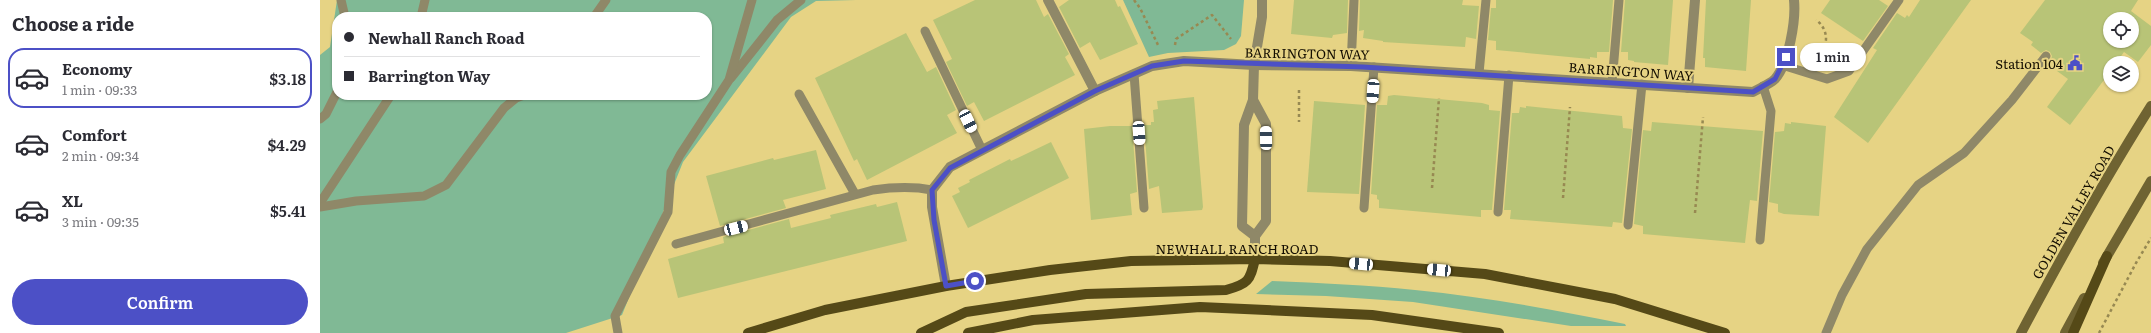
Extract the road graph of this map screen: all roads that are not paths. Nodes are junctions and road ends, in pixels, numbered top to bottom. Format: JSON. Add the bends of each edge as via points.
{"nodes":[{"id":1,"x":341,"y":0,"type":"edge"},
{"id":2,"x":425,"y":0,"type":"edge"},
{"id":3,"x":606,"y":0,"type":"edge"},
{"id":4,"x":752,"y":0,"type":"edge"},
{"id":5,"x":801,"y":0,"type":"edge"},
{"id":6,"x":1048,"y":0,"type":"edge"},
{"id":7,"x":1262,"y":0,"type":"edge"},
{"id":8,"x":1354,"y":0,"type":"edge"},
{"id":9,"x":1486,"y":0,"type":"edge"},
{"id":10,"x":1619,"y":0,"type":"edge"},
{"id":11,"x":1695,"y":0,"type":"edge"},
{"id":12,"x":1794,"y":0,"type":"edge"},
{"id":13,"x":1899,"y":0,"type":"edge"},
{"id":14,"x":344,"y":12,"type":"edge"},
{"id":15,"x":422,"y":12,"type":"edge"},
{"id":16,"x":598,"y":12,"type":"edge"},
{"id":17,"x":925,"y":31,"type":"dead end"},
{"id":18,"x":2046,"y":56,"type":"dead end"},
{"id":19,"x":1254,"y":65,"type":"junction"},
{"id":20,"x":1782,"y":65,"type":"junction"},
{"id":21,"x":1351,"y":66,"type":"junction"},
{"id":22,"x":1374,"y":67,"type":"junction"},
{"id":23,"x":1134,"y":74,"type":"junction"},
{"id":24,"x":1479,"y":74,"type":"junction"},
{"id":25,"x":1509,"y":75,"type":"junction"},
{"id":26,"x":729,"y":80,"type":"junction"},
{"id":27,"x":1612,"y":82,"type":"junction"},
{"id":28,"x":1642,"y":84,"type":"junction"},
{"id":29,"x":1763,"y":86,"type":"junction"},
{"id":30,"x":1688,"y":88,"type":"junction"},
{"id":31,"x":1095,"y":91,"type":"junction"},
{"id":32,"x":799,"y":94,"type":"dead end"},
{"id":33,"x":333,"y":100,"type":"edge"},
{"id":34,"x":388,"y":100,"type":"edge"},
{"id":35,"x":514,"y":100,"type":"edge"},
{"id":36,"x":1253,"y":100,"type":"junction"},
{"id":37,"x":2151,"y":106,"type":"edge"},
{"id":38,"x":320,"y":119,"type":"edge"},
{"id":39,"x":982,"y":150,"type":"junction"},
{"id":40,"x":2151,"y":181,"type":"edge"},
{"id":41,"x":932,"y":190,"type":"junction"},
{"id":42,"x":855,"y":194,"type":"junction"},
{"id":43,"x":320,"y":203,"type":"edge"},
{"id":44,"x":320,"y":207,"type":"edge"},
{"id":45,"x":1144,"y":208,"type":"dead end"},
{"id":46,"x":1364,"y":208,"type":"dead end"},
{"id":47,"x":1498,"y":212,"type":"dead end"},
{"id":48,"x":1628,"y":225,"type":"dead end"},
{"id":49,"x":1255,"y":236,"type":"junction"},
{"id":50,"x":1760,"y":240,"type":"dead end"},
{"id":51,"x":676,"y":244,"type":"dead end"},
{"id":52,"x":2108,"y":256,"type":"junction"},
{"id":53,"x":1255,"y":258,"type":"junction"},
{"id":54,"x":946,"y":286,"type":"junction"},
{"id":55,"x":618,"y":333,"type":"edge"},
{"id":56,"x":748,"y":333,"type":"edge"},
{"id":57,"x":921,"y":333,"type":"edge"},
{"id":58,"x":968,"y":333,"type":"edge"},
{"id":59,"x":1499,"y":333,"type":"edge"},
{"id":60,"x":1726,"y":333,"type":"edge"},
{"id":61,"x":1826,"y":333,"type":"edge"},
{"id":62,"x":2021,"y":333,"type":"edge"},
{"id":63,"x":2065,"y":333,"type":"edge"},
{"id":64,"x":2073,"y":333,"type":"edge"}],
"edges":[{"from":1,"to":14,"type":"lane"},
{"from":2,"to":15,"type":"lane"},
{"from":3,"to":16,"type":"lane"},
{"from":4,"to":26,"type":"lane"},
{"from":5,"to":26,"type":"lane","via":[[777,20]]},
{"from":6,"to":31,"type":"street"},
{"from":7,"to":19,"type":"street"},
{"from":8,"to":21,"type":"lane"},
{"from":9,"to":24,"type":"lane"},
{"from":10,"to":27,"type":"lane"},
{"from":11,"to":30,"type":"street"},
{"from":12,"to":20,"type":"street","name":"BARRINGTON WAY","via":[[1790,49]]},
{"from":13,"to":20,"type":"lane","via":[[1849,71],[1827,79]]},
{"from":17,"to":39,"type":"lane"},
{"from":18,"to":61,"type":"lane","via":[[2012,100],[1964,153],[1918,185],[1872,243],[1842,295]]},
{"from":19,"to":21,"type":"street","name":"BARRINGTON WAY"},
{"from":19,"to":23,"type":"street","name":"BARRINGTON WAY","via":[[1184,61],[1152,66]]},
{"from":19,"to":36,"type":"street"},
{"from":20,"to":29,"type":"street","name":"BARRINGTON WAY","via":[[1775,79]]},
{"from":21,"to":22,"type":"street","name":"BARRINGTON WAY"},
{"from":22,"to":24,"type":"street","name":"BARRINGTON WAY"},
{"from":22,"to":46,"type":"lane"},
{"from":23,"to":31,"type":"street","name":"BARRINGTON WAY"},
{"from":23,"to":45,"type":"lane"},
{"from":24,"to":25,"type":"street","name":"BARRINGTON WAY"},
{"from":25,"to":27,"type":"street","name":"BARRINGTON WAY"},
{"from":25,"to":47,"type":"lane"},
{"from":26,"to":55,"type":"lane","via":[[671,172],[668,212],[615,316]]},
{"from":27,"to":28,"type":"street","name":"BARRINGTON WAY"},
{"from":28,"to":30,"type":"street","name":"BARRINGTON WAY"},
{"from":28,"to":48,"type":"lane"},
{"from":29,"to":30,"type":"street","name":"BARRINGTON WAY","via":[[1753,92]]},
{"from":29,"to":50,"type":"lane","via":[[1771,112]]},
{"from":31,"to":39,"type":"street","name":"BARRINGTON WAY"},
{"from":32,"to":42,"type":"lane"},
{"from":33,"to":38,"type":"lane","via":[[326,114]]},
{"from":34,"to":43,"type":"lane"},
{"from":35,"to":44,"type":"lane","via":[[504,108],[446,185],[424,196],[356,201]]},
{"from":36,"to":49,"type":"street","via":[[1266,124],[1266,221]]},
{"from":36,"to":49,"type":"street","via":[[1244,125],[1242,226]]},
{"from":37,"to":62,"type":"main road","name":"GOLDEN VALLEY ROAD","via":[[2113,165]]},
{"from":39,"to":41,"type":"street","name":"BARRINGTON WAY","via":[[950,168]]},
{"from":40,"to":52,"type":"main road"},
{"from":41,"to":42,"type":"lane","via":[[894,186]]},
{"from":41,"to":54,"type":"street","via":[[934,220]]},
{"from":42,"to":51,"type":"lane"},
{"from":49,"to":53,"type":"street"},
{"from":52,"to":63,"type":"main road"},
{"from":52,"to":64,"type":"main road"},
{"from":53,"to":54,"type":"main road","name":"NEWHALL RANCH ROAD","via":[[1131,261]]},
{"from":53,"to":57,"type":"main road","via":[[1251,274],[1242,286],[1226,290],[1086,294],[966,312]]},
{"from":53,"to":60,"type":"main road","name":"NEWHALL RANCH ROAD","via":[[1330,261],[1485,274],[1615,299]]},
{"from":54,"to":56,"type":"main road","name":"NEWHALL RANCH ROAD","via":[[825,310]]},
{"from":58,"to":59,"type":"main road","via":[[1033,320],[1200,308],[1372,314]]}]}
